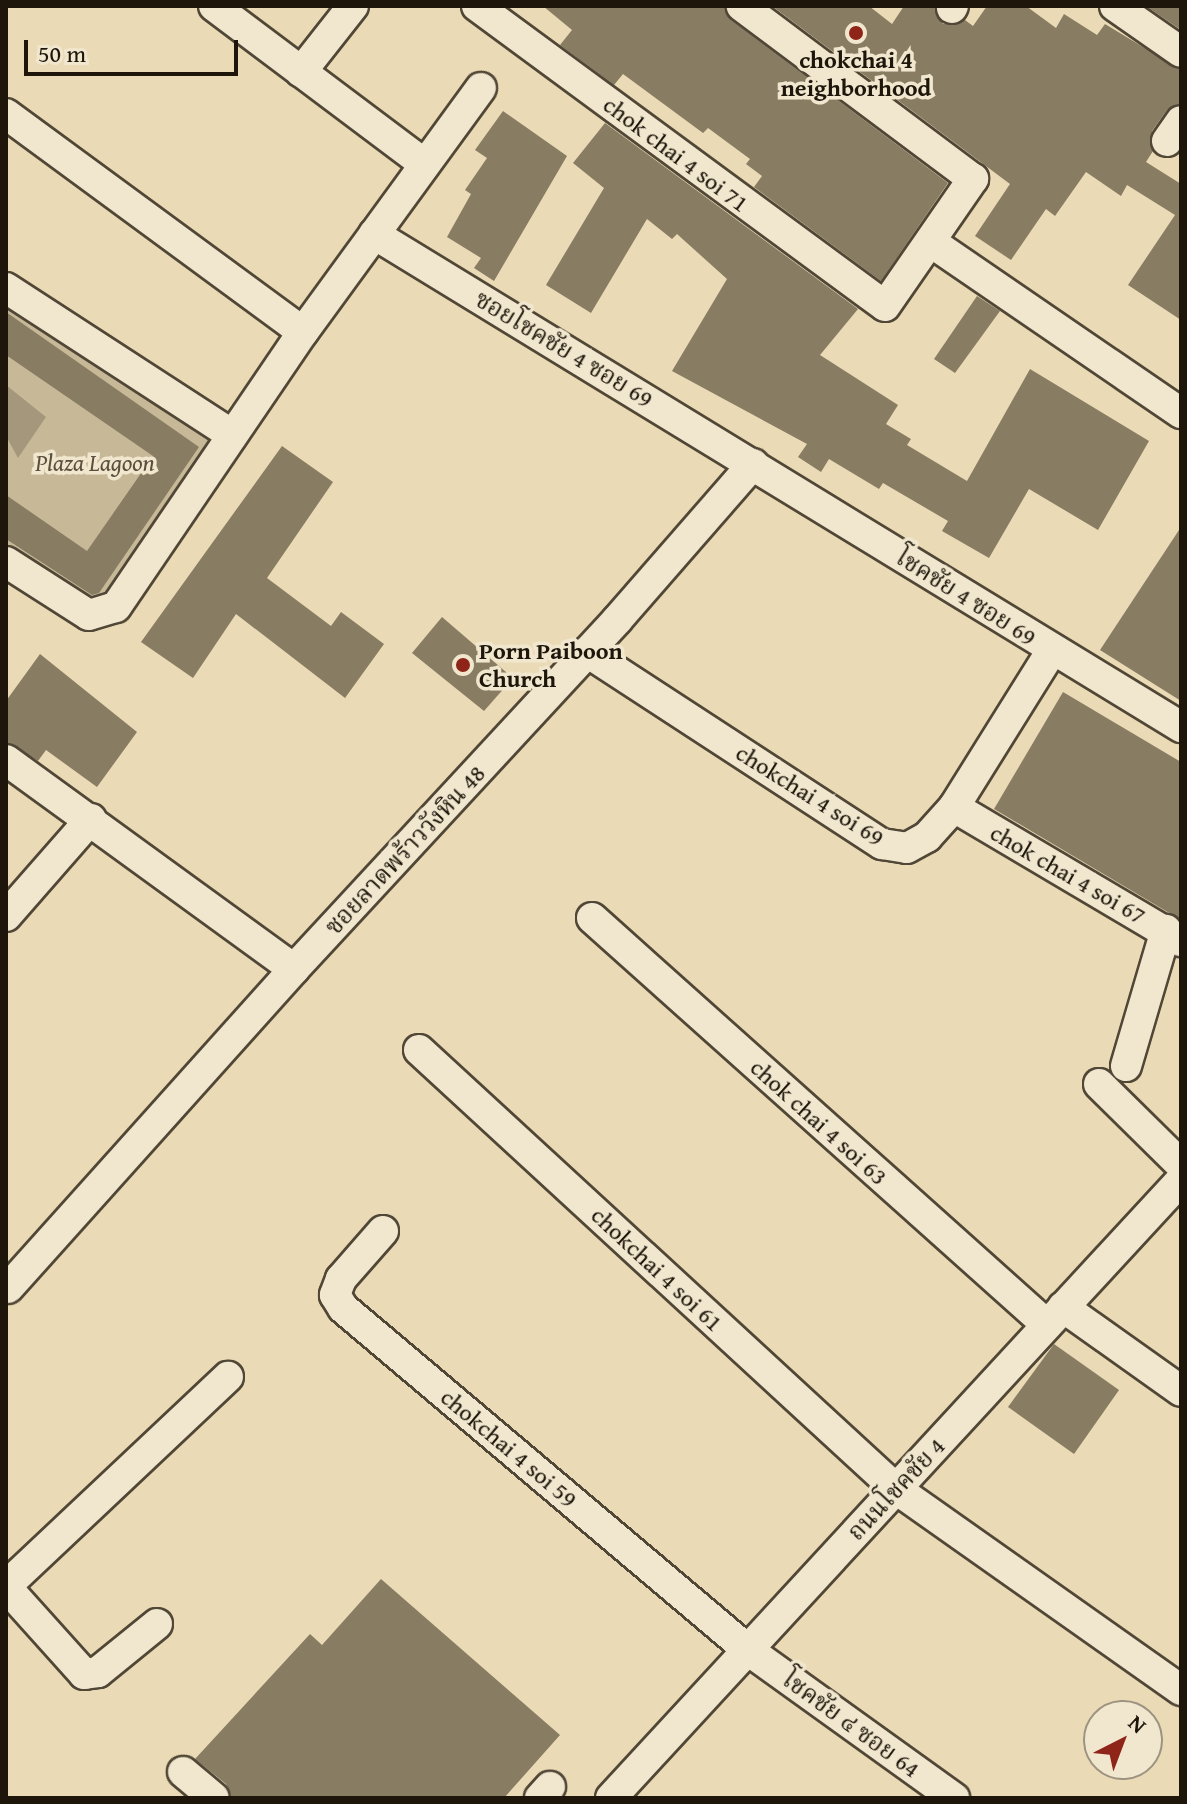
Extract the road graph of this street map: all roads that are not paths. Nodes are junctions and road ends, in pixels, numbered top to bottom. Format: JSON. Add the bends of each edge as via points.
{"nodes":[{"id":1,"x":214,"y":6,"type":"edge"},
{"id":2,"x":353,"y":6,"type":"edge"},
{"id":3,"x":477,"y":6,"type":"edge"},
{"id":4,"x":742,"y":6,"type":"edge"},
{"id":5,"x":1116,"y":6,"type":"edge"},
{"id":6,"x":1181,"y":52,"type":"edge"},
{"id":7,"x":301,"y":72,"type":"junction"},
{"id":8,"x":481,"y":88,"type":"dead end"},
{"id":9,"x":6,"y":114,"type":"edge"},
{"id":10,"x":423,"y":163,"type":"junction"},
{"id":11,"x":374,"y":234,"type":"junction"},
{"id":12,"x":931,"y":242,"type":"junction"},
{"id":13,"x":6,"y":288,"type":"edge"},
{"id":14,"x":303,"y":332,"type":"junction"},
{"id":15,"x":1181,"y":413,"type":"edge"},
{"id":16,"x":232,"y":435,"type":"junction"},
{"id":17,"x":753,"y":464,"type":"junction"},
{"id":18,"x":6,"y":562,"type":"edge"},
{"id":19,"x":1052,"y":650,"type":"junction"},
{"id":20,"x":587,"y":652,"type":"junction"},
{"id":21,"x":1181,"y":727,"type":"edge"},
{"id":22,"x":6,"y":760,"type":"edge"},
{"id":23,"x":954,"y":807,"type":"junction"},
{"id":24,"x":91,"y":819,"type":"junction"},
{"id":25,"x":6,"y":916,"type":"edge"},
{"id":26,"x":592,"y":918,"type":"dead end"},
{"id":27,"x":1173,"y":936,"type":"edge"},
{"id":28,"x":294,"y":969,"type":"junction"},
{"id":29,"x":419,"y":1050,"type":"dead end"},
{"id":30,"x":1126,"y":1066,"type":"dead end"},
{"id":31,"x":1099,"y":1084,"type":"dead end"},
{"id":32,"x":1181,"y":1165,"type":"edge"},
{"id":33,"x":1181,"y":1180,"type":"edge"},
{"id":34,"x":383,"y":1231,"type":"dead end"},
{"id":35,"x":8,"y":1288,"type":"edge"},
{"id":36,"x":1055,"y":1316,"type":"junction"},
{"id":37,"x":228,"y":1377,"type":"dead end"},
{"id":38,"x":1181,"y":1391,"type":"edge"},
{"id":39,"x":896,"y":1489,"type":"junction"},
{"id":40,"x":6,"y":1586,"type":"edge"},
{"id":41,"x":157,"y":1624,"type":"dead end"},
{"id":42,"x":748,"y":1650,"type":"junction"},
{"id":43,"x":1181,"y":1690,"type":"edge"},
{"id":44,"x":183,"y":1772,"type":"dead end"},
{"id":45,"x":613,"y":1797,"type":"edge"},
{"id":46,"x":214,"y":1798,"type":"edge"},
{"id":47,"x":954,"y":1798,"type":"edge"}],
"edges":[{"from":1,"to":7,"type":"street"},
{"from":2,"to":7,"type":"street"},
{"from":3,"to":12,"type":"street","name":"chok chai 4 soi 71","via":[[875,301],[885,306]]},
{"from":4,"to":12,"type":"street","via":[[973,179]]},
{"from":5,"to":6,"type":"street"},
{"from":7,"to":10,"type":"street"},
{"from":8,"to":10,"type":"street"},
{"from":9,"to":14,"type":"street"},
{"from":10,"to":11,"type":"street"},
{"from":11,"to":14,"type":"street"},
{"from":11,"to":17,"type":"street","name":"ซอยโชคชัย 4 ซอย 69"},
{"from":12,"to":15,"type":"street"},
{"from":13,"to":16,"type":"street"},
{"from":14,"to":16,"type":"street"},
{"from":16,"to":18,"type":"street","via":[[116,607],[89,615]]},
{"from":17,"to":19,"type":"street","name":"โชคชัย 4 ซอย 69"},
{"from":17,"to":20,"type":"street","name":"ซอยลาดพร้าววังหิน 48"},
{"from":19,"to":21,"type":"street","name":"โชคชัย 4 ซอย 69"},
{"from":19,"to":23,"type":"street","name":"chokchai 4 soi 69"},
{"from":20,"to":23,"type":"street","name":"chokchai 4 soi 69","via":[[882,844],[907,848],[917,843]]},
{"from":20,"to":28,"type":"street","name":"ซอยลาดพร้าววังหิน 48"},
{"from":22,"to":24,"type":"street"},
{"from":23,"to":27,"type":"street","name":"chok chai 4 soi 67"},
{"from":24,"to":25,"type":"street"},
{"from":24,"to":28,"type":"street"},
{"from":26,"to":36,"type":"street","name":"chok chai 4 soi 63"},
{"from":27,"to":30,"type":"street"},
{"from":28,"to":35,"type":"street","name":"ซอยลาดพร้าววังหิน 48"},
{"from":29,"to":39,"type":"street","name":"chokchai 4 soi 61"},
{"from":31,"to":32,"type":"street"},
{"from":33,"to":36,"type":"street","name":"ถนนโชคชัย 4"},
{"from":34,"to":42,"type":"street","name":"chokchai 4 soi 59","via":[[341,1279],[335,1295],[343,1308]]},
{"from":36,"to":38,"type":"street","name":"chok chai 4 soi 63"},
{"from":36,"to":39,"type":"street","name":"ถนนโชคชัย 4"},
{"from":37,"to":40,"type":"street"},
{"from":39,"to":42,"type":"street","name":"ถนนโชคชัย 4"},
{"from":39,"to":43,"type":"street","name":"chokchai 4 soi 61"},
{"from":40,"to":41,"type":"street","via":[[84,1674],[98,1672]]},
{"from":42,"to":45,"type":"street","name":"ถนนโชคชัย 4"},
{"from":42,"to":47,"type":"street","name":"โชคชัย ๔ ซอย 64"},
{"from":44,"to":46,"type":"street"}]}
